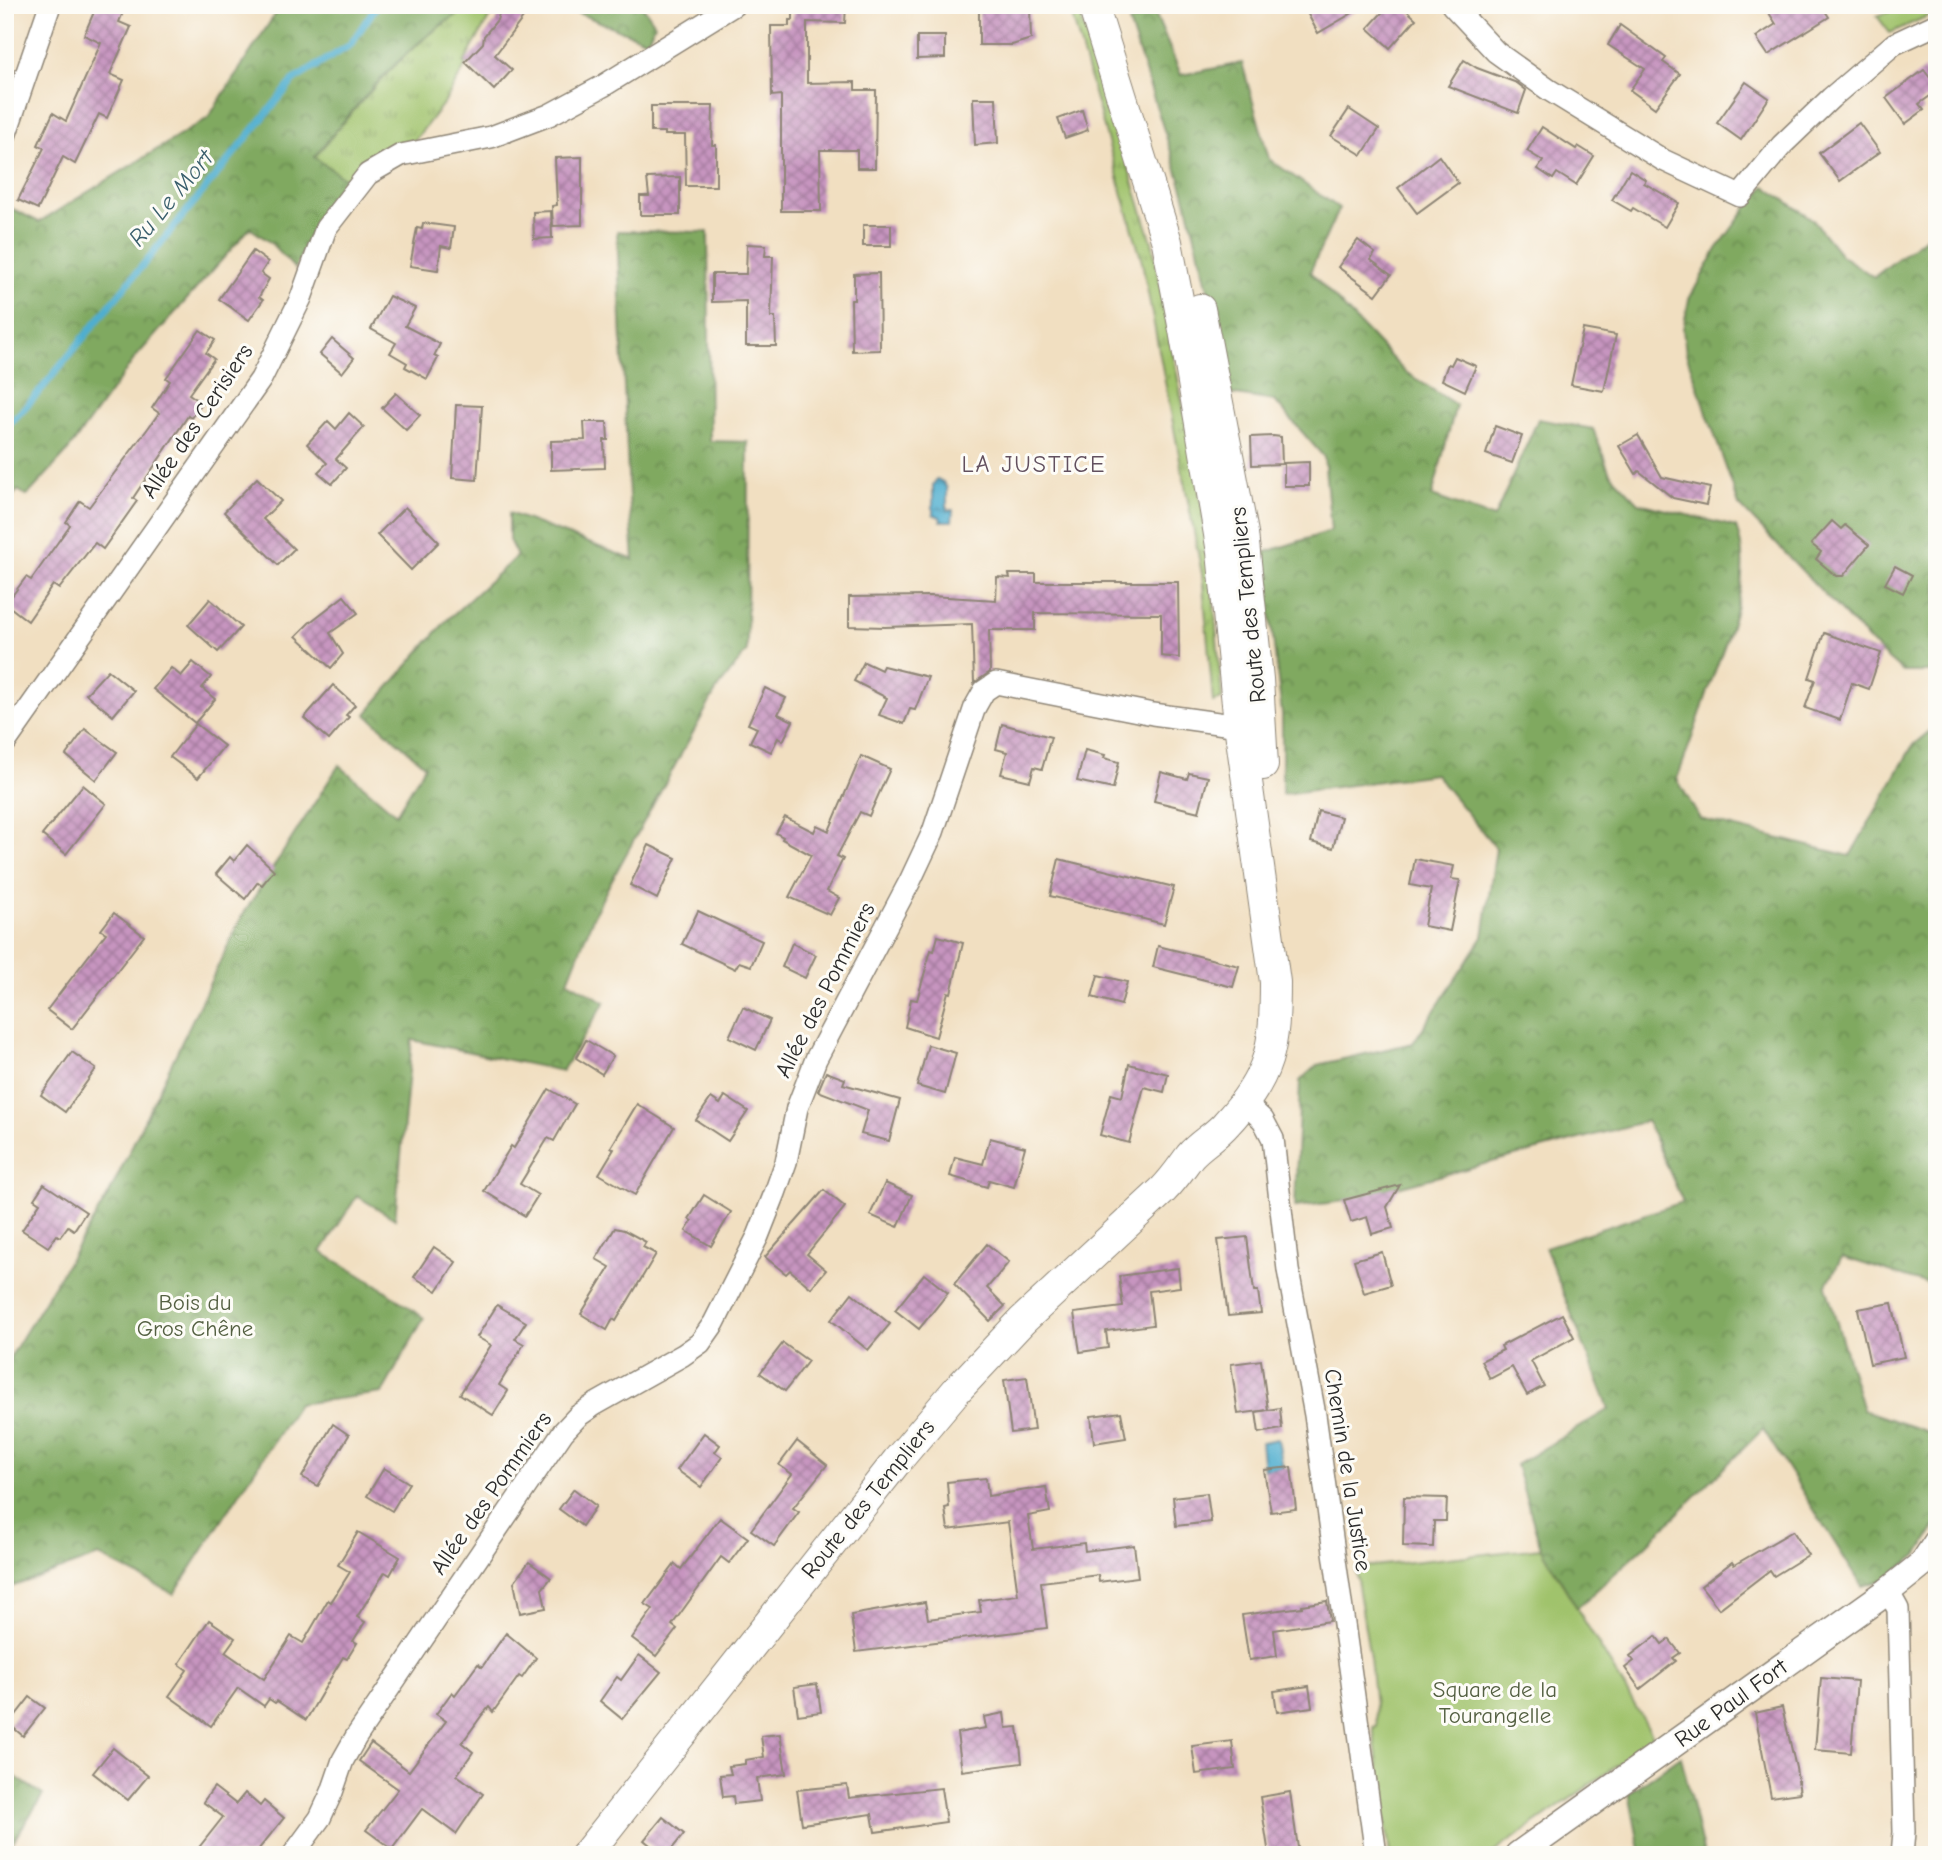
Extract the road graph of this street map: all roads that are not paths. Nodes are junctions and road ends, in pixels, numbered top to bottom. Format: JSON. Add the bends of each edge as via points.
{"nodes":[{"id":1,"x":50,"y":5,"type":"edge"},
{"id":2,"x":1093,"y":5,"type":"edge"},
{"id":3,"x":1114,"y":5,"type":"edge"},
{"id":4,"x":1452,"y":5,"type":"edge"},
{"id":5,"x":730,"y":6,"type":"edge"},
{"id":6,"x":1937,"y":24,"type":"edge"},
{"id":7,"x":5,"y":136,"type":"edge"},
{"id":8,"x":1250,"y":723,"type":"junction"},
{"id":9,"x":5,"y":743,"type":"edge"},
{"id":10,"x":1251,"y":1110,"type":"junction"},
{"id":11,"x":1937,"y":1542,"type":"edge"},
{"id":12,"x":1888,"y":1591,"type":"junction"},
{"id":13,"x":293,"y":1855,"type":"edge"},
{"id":14,"x":586,"y":1855,"type":"edge"},
{"id":15,"x":1376,"y":1855,"type":"edge"},
{"id":16,"x":1518,"y":1855,"type":"edge"},
{"id":17,"x":1902,"y":1855,"type":"edge"}],
"edges":[{"from":1,"to":7,"type":"street"},
{"from":2,"to":8,"type":"main road","name":"Route des Templiers","via":[[1167,242]]},
{"from":3,"to":8,"type":"main road","name":"Route des Templiers","via":[[1174,206],[1209,351],[1243,533]]},
{"from":4,"to":6,"type":"street","via":[[1496,52],[1549,90],[1662,160],[1740,196],[1782,145],[1831,98],[1894,44]]},
{"from":5,"to":9,"type":"street","name":"Allée des Cerisiers","via":[[549,115],[491,136],[401,155],[368,174],[326,228],[301,298],[261,379]]},
{"from":8,"to":10,"type":"main road","name":"Route des Templiers","via":[[1282,933],[1289,1025],[1275,1091]]},
{"from":8,"to":13,"type":"street","name":"Allée des Pommiers","via":[[1153,714],[996,683],[984,691],[933,832],[805,1083],[775,1194],[713,1323],[700,1343],[594,1405],[563,1432],[356,1737],[320,1818]]},
{"from":10,"to":14,"type":"main road","name":"Route des Templiers","via":[[1199,1166],[1181,1171],[1022,1321],[956,1391]]},
{"from":10,"to":15,"type":"street","name":"Chemin de la Justice","via":[[1263,1120],[1275,1150],[1279,1208],[1315,1415]]},
{"from":11,"to":12,"type":"street","name":"Rue Paul Fort","via":[[1923,1563]]},
{"from":12,"to":16,"type":"street","name":"Rue Paul Fort"},
{"from":12,"to":17,"type":"street","via":[[1898,1609]]}]}
